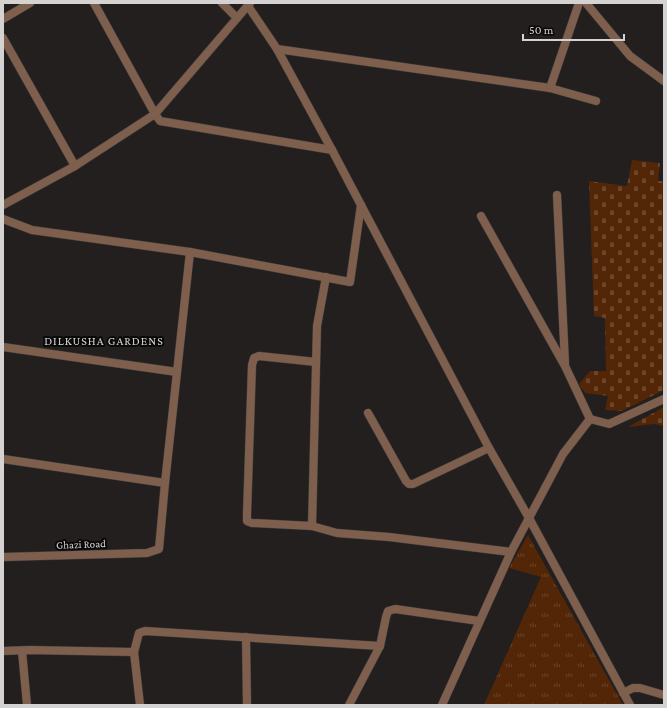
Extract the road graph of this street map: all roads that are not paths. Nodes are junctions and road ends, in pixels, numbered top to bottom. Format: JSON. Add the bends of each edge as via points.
{"nodes":[{"id":1,"x":30,"y":3,"type":"edge"},
{"id":2,"x":94,"y":3,"type":"edge"},
{"id":3,"x":222,"y":3,"type":"edge"},
{"id":4,"x":579,"y":3,"type":"edge"},
{"id":5,"x":586,"y":3,"type":"edge"},
{"id":6,"x":249,"y":4,"type":"edge"},
{"id":7,"x":237,"y":18,"type":"junction"},
{"id":8,"x":3,"y":19,"type":"edge"},
{"id":9,"x":3,"y":38,"type":"edge"},
{"id":10,"x":277,"y":49,"type":"junction"},
{"id":11,"x":664,"y":81,"type":"edge"},
{"id":12,"x":550,"y":88,"type":"junction"},
{"id":13,"x":596,"y":101,"type":"dead end"},
{"id":14,"x":155,"y":114,"type":"junction"},
{"id":15,"x":332,"y":150,"type":"junction"},
{"id":16,"x":75,"y":166,"type":"junction"},
{"id":17,"x":557,"y":195,"type":"dead end"},
{"id":18,"x":3,"y":205,"type":"edge"},
{"id":19,"x":361,"y":205,"type":"junction"},
{"id":20,"x":481,"y":216,"type":"dead end"},
{"id":21,"x":3,"y":219,"type":"edge"},
{"id":22,"x":190,"y":252,"type":"junction"},
{"id":23,"x":326,"y":277,"type":"junction"},
{"id":24,"x":3,"y":347,"type":"edge"},
{"id":25,"x":316,"y":362,"type":"junction"},
{"id":26,"x":565,"y":366,"type":"junction"},
{"id":27,"x":177,"y":372,"type":"junction"},
{"id":28,"x":664,"y":399,"type":"edge"},
{"id":29,"x":368,"y":413,"type":"dead end"},
{"id":30,"x":590,"y":419,"type":"junction"},
{"id":31,"x":489,"y":448,"type":"junction"},
{"id":32,"x":3,"y":459,"type":"edge"},
{"id":33,"x":164,"y":483,"type":"junction"},
{"id":34,"x":529,"y":518,"type":"junction"},
{"id":35,"x":312,"y":526,"type":"junction"},
{"id":36,"x":511,"y":552,"type":"junction"},
{"id":37,"x":3,"y":557,"type":"edge"},
{"id":38,"x":480,"y":622,"type":"junction"},
{"id":39,"x":246,"y":637,"type":"junction"},
{"id":40,"x":380,"y":646,"type":"junction"},
{"id":41,"x":22,"y":650,"type":"junction"},
{"id":42,"x":3,"y":651,"type":"edge"},
{"id":43,"x":134,"y":652,"type":"junction"},
{"id":44,"x":623,"y":693,"type":"junction"},
{"id":45,"x":664,"y":695,"type":"edge"},
{"id":46,"x":27,"y":705,"type":"edge"},
{"id":47,"x":140,"y":705,"type":"edge"},
{"id":48,"x":247,"y":705,"type":"edge"},
{"id":49,"x":350,"y":705,"type":"edge"},
{"id":50,"x":442,"y":705,"type":"edge"},
{"id":51,"x":630,"y":705,"type":"edge"}],
"edges":[{"from":1,"to":8,"type":"street"},
{"from":2,"to":14,"type":"street"},
{"from":3,"to":7,"type":"street"},
{"from":4,"to":12,"type":"street"},
{"from":5,"to":11,"type":"street","via":[[630,56]]},
{"from":6,"to":7,"type":"street"},
{"from":6,"to":10,"type":"street"},
{"from":7,"to":14,"type":"street"},
{"from":9,"to":16,"type":"street"},
{"from":10,"to":12,"type":"street"},
{"from":10,"to":15,"type":"street"},
{"from":12,"to":13,"type":"street"},
{"from":14,"to":15,"type":"street","via":[[160,121]]},
{"from":14,"to":16,"type":"street"},
{"from":15,"to":19,"type":"street"},
{"from":16,"to":18,"type":"street"},
{"from":17,"to":26,"type":"street"},
{"from":19,"to":23,"type":"street","via":[[350,282]]},
{"from":19,"to":31,"type":"street"},
{"from":20,"to":26,"type":"street"},
{"from":21,"to":22,"type":"street","via":[[32,230]]},
{"from":22,"to":23,"type":"street"},
{"from":22,"to":27,"type":"street"},
{"from":23,"to":25,"type":"street","via":[[317,326]]},
{"from":24,"to":27,"type":"street"},
{"from":25,"to":35,"type":"street"},
{"from":25,"to":35,"type":"street","via":[[259,356],[254,358],[247,514],[247,521],[252,523]]},
{"from":26,"to":30,"type":"street"},
{"from":27,"to":33,"type":"street"},
{"from":28,"to":30,"type":"street","via":[[609,424]]},
{"from":29,"to":31,"type":"street","via":[[409,484]]},
{"from":30,"to":34,"type":"street","via":[[563,454]]},
{"from":31,"to":34,"type":"street"},
{"from":32,"to":33,"type":"street"},
{"from":33,"to":37,"type":"street","name":"Ghazi Road","via":[[159,549],[147,553]]},
{"from":34,"to":36,"type":"street"},
{"from":34,"to":44,"type":"street"},
{"from":35,"to":36,"type":"street","via":[[337,533]]},
{"from":36,"to":38,"type":"street"},
{"from":38,"to":40,"type":"street","via":[[395,609],[388,611]]},
{"from":38,"to":50,"type":"street"},
{"from":39,"to":40,"type":"street"},
{"from":39,"to":43,"type":"street","via":[[145,631],[139,633]]},
{"from":39,"to":48,"type":"street"},
{"from":40,"to":49,"type":"street"},
{"from":41,"to":42,"type":"street"},
{"from":41,"to":43,"type":"street"},
{"from":41,"to":46,"type":"street"},
{"from":43,"to":47,"type":"street"},
{"from":44,"to":45,"type":"street","via":[[640,688]]},
{"from":44,"to":51,"type":"street"}]}
